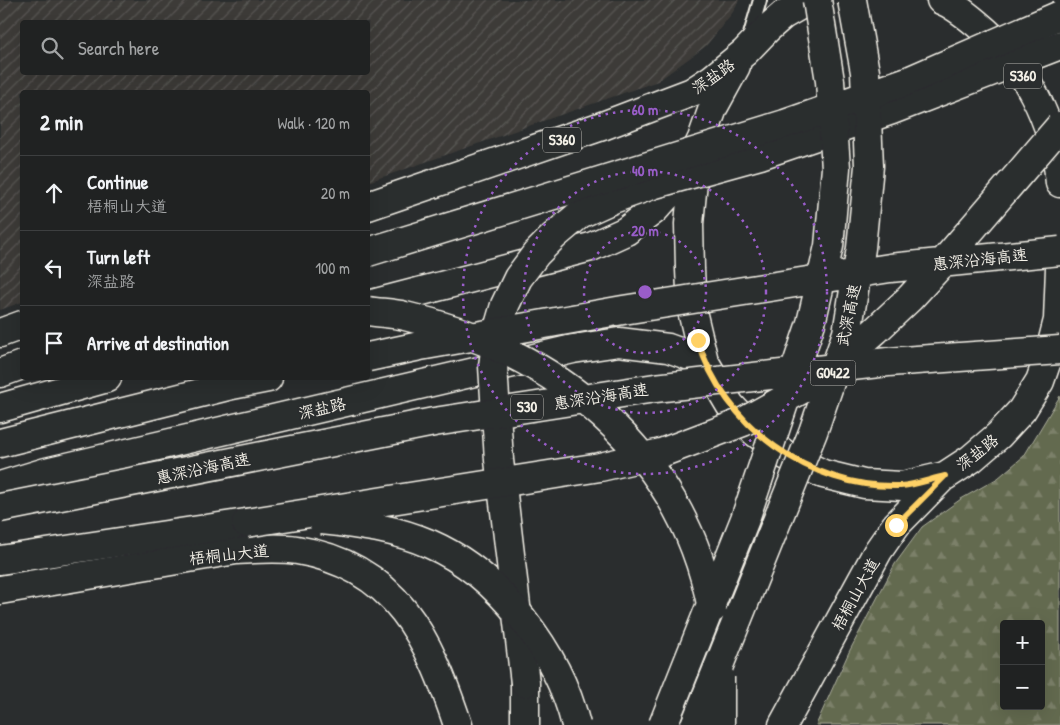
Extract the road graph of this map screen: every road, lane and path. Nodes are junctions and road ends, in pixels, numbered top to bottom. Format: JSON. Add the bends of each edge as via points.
{"nodes":[{"id":1,"x":760,"y":0,"type":"edge"},
{"id":2,"x":809,"y":0,"type":"edge"},
{"id":3,"x":817,"y":0,"type":"edge"},
{"id":4,"x":852,"y":0,"type":"edge"},
{"id":5,"x":940,"y":0,"type":"edge"},
{"id":6,"x":1060,"y":15,"type":"edge"},
{"id":7,"x":1060,"y":45,"type":"edge"},
{"id":8,"x":745,"y":52,"type":"junction"},
{"id":9,"x":1060,"y":126,"type":"edge"},
{"id":10,"x":702,"y":139,"type":"junction"},
{"id":11,"x":1060,"y":183,"type":"edge"},
{"id":12,"x":370,"y":205,"type":"edge"},
{"id":13,"x":370,"y":251,"type":"edge"},
{"id":14,"x":1060,"y":251,"type":"edge"},
{"id":15,"x":1060,"y":268,"type":"edge"},
{"id":16,"x":370,"y":304,"type":"edge"},
{"id":17,"x":370,"y":311,"type":"edge"},
{"id":18,"x":20,"y":326,"type":"edge"},
{"id":19,"x":0,"y":333,"type":"edge"},
{"id":20,"x":1060,"y":350,"type":"edge"},
{"id":21,"x":370,"y":357,"type":"edge"},
{"id":22,"x":704,"y":362,"type":"junction"},
{"id":23,"x":20,"y":366,"type":"edge"},
{"id":24,"x":0,"y":373,"type":"edge"},
{"id":25,"x":20,"y":374,"type":"edge"},
{"id":26,"x":0,"y":379,"type":"edge"},
{"id":27,"x":100,"y":380,"type":"edge"},
{"id":28,"x":258,"y":380,"type":"edge"},
{"id":29,"x":0,"y":408,"type":"edge"},
{"id":30,"x":0,"y":443,"type":"edge"},
{"id":31,"x":945,"y":476,"type":"junction"},
{"id":32,"x":0,"y":486,"type":"edge"},
{"id":33,"x":0,"y":508,"type":"edge"},
{"id":34,"x":246,"y":523,"type":"junction"},
{"id":35,"x":0,"y":560,"type":"edge"},
{"id":36,"x":0,"y":590,"type":"edge"},
{"id":37,"x":458,"y":725,"type":"edge"},
{"id":38,"x":525,"y":725,"type":"edge"},
{"id":39,"x":576,"y":725,"type":"edge"},
{"id":40,"x":664,"y":725,"type":"edge"},
{"id":41,"x":695,"y":725,"type":"edge"},
{"id":42,"x":720,"y":725,"type":"edge"},
{"id":43,"x":783,"y":725,"type":"edge"}],
"edges":[{"from":1,"to":8,"type":"lane"},
{"from":2,"to":8,"type":"main road","name":"深盐路","number":"S360","via":[[783,15]]},
{"from":3,"to":40,"type":"main road","name":"武深高速","number":"G0422","bridge":true,"via":[[830,81],[836,168],[829,246],[811,323],[748,510]]},
{"from":4,"to":41,"type":"main road","name":"武深高速","number":"G0422","bridge":true,"via":[[865,72],[869,166],[862,248],[847,333],[813,432]]},
{"from":5,"to":11,"type":"main road","number":"S360","via":[[982,28],[1018,66],[1046,121]]},
{"from":6,"to":13,"type":"main road","bridge":true,"via":[[908,81],[785,124]]},
{"from":7,"to":38,"type":"main road","bridge":true,"via":[[892,110],[760,155],[613,198],[580,214],[536,254],[518,278],[505,304],[493,366],[499,460],[525,683]]},
{"from":8,"to":10,"type":"main road","name":"深盐路","number":"S360","via":[[713,108]]},
{"from":8,"to":12,"type":"main road","name":"深盐路","number":"S360","via":[[692,92],[661,105]]},
{"from":9,"to":34,"type":"main road","bridge":true,"via":[[946,259],[876,330],[806,387],[743,422],[661,453],[600,467]]},
{"from":10,"to":16,"type":"main road","name":"深盐路","via":[[683,178],[654,210],[626,231],[591,247]]},
{"from":10,"to":22,"type":"main road","name":"深盐路","number":"S360","via":[[693,181],[689,224],[692,311]]},
{"from":14,"to":21,"type":"main road","name":"惠深沿海高速","bridge":true,"via":[[890,268],[623,310]]},
{"from":15,"to":31,"type":"main road","name":"深盐路","number":"S360","via":[[1058,320],[1040,381],[1022,410],[999,435]]},
{"from":17,"to":42,"type":"main road","bridge":true,"via":[[422,321],[506,351],[584,398],[622,433],[660,480],[684,520],[699,555],[718,639]]},
{"from":18,"to":19,"type":"main road"},
{"from":20,"to":33,"type":"main road","name":"惠深沿海高速","number":"S30","bridge":true,"via":[[888,362],[655,388],[434,422]]},
{"from":22,"to":31,"type":"main road","name":"深盐路","number":"S360","via":[[730,404],[756,432],[787,456],[823,474],[864,484],[902,486]]},
{"from":22,"to":32,"type":"main road","name":"深盐路","via":[[668,348],[619,342],[573,349],[46,472]]},
{"from":23,"to":24,"type":"main road"},
{"from":25,"to":26,"type":"main road"},
{"from":27,"to":29,"type":"main road"},
{"from":28,"to":30,"type":"main road"},
{"from":31,"to":43,"type":"main road","name":"梧桐山大道","via":[[896,525],[878,551]]},
{"from":34,"to":35,"type":"main road"},
{"from":34,"to":39,"type":"main road","bridge":true,"via":[[318,520],[359,524],[430,544],[469,567],[498,591],[532,631],[556,671]]},
{"from":36,"to":37,"type":"main road","name":"梧桐山大道","via":[[236,550],[296,550],[322,556],[350,566],[381,586],[406,611],[426,644]]}]}
